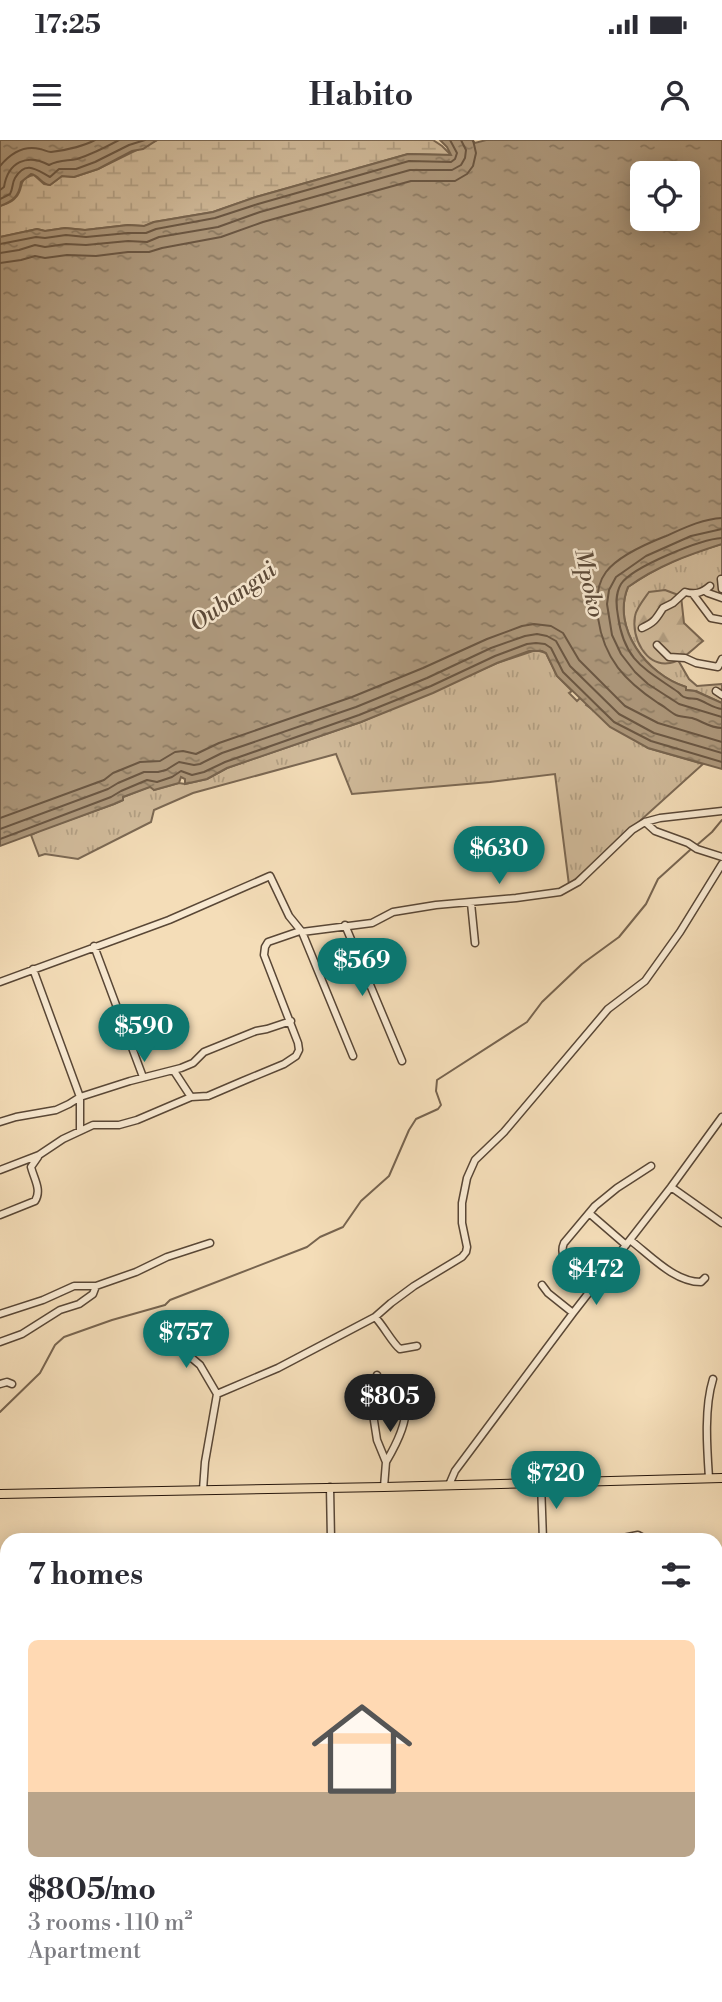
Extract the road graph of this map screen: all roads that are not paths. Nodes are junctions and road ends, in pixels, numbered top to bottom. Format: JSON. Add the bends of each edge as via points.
{"nodes":[{"id":1,"x":721,"y":579,"type":"edge"},
{"id":2,"x":722,"y":589,"type":"edge"},
{"id":3,"x":693,"y":594,"type":"junction"},
{"id":4,"x":722,"y":598,"type":"edge"},
{"id":5,"x":722,"y":620,"type":"edge"},
{"id":6,"x":642,"y":628,"type":"dead end"},
{"id":7,"x":657,"y":646,"type":"dead end"},
{"id":8,"x":722,"y":659,"type":"edge"},
{"id":9,"x":720,"y":667,"type":"edge"},
{"id":10,"x":722,"y":811,"type":"edge"},
{"id":11,"x":645,"y":822,"type":"junction"},
{"id":12,"x":722,"y":857,"type":"edge"},
{"id":13,"x":722,"y":864,"type":"edge"},
{"id":14,"x":471,"y":903,"type":"junction"},
{"id":15,"x":345,"y":925,"type":"junction"},
{"id":16,"x":301,"y":932,"type":"junction"},
{"id":17,"x":475,"y":943,"type":"dead end"},
{"id":18,"x":94,"y":946,"type":"junction"},
{"id":19,"x":33,"y":969,"type":"junction"},
{"id":20,"x":0,"y":982,"type":"edge"},
{"id":21,"x":291,"y":1021,"type":"junction"},
{"id":22,"x":353,"y":1056,"type":"dead end"},
{"id":23,"x":402,"y":1061,"type":"dead end"},
{"id":24,"x":174,"y":1071,"type":"junction"},
{"id":25,"x":142,"y":1077,"type":"junction"},
{"id":26,"x":80,"y":1097,"type":"junction"},
{"id":27,"x":191,"y":1097,"type":"junction"},
{"id":28,"x":722,"y":1117,"type":"edge"},
{"id":29,"x":0,"y":1122,"type":"edge"},
{"id":30,"x":719,"y":1129,"type":"edge"},
{"id":31,"x":80,"y":1130,"type":"junction"},
{"id":32,"x":39,"y":1155,"type":"junction"},
{"id":33,"x":651,"y":1166,"type":"dead end"},
{"id":34,"x":0,"y":1170,"type":"edge"},
{"id":35,"x":671,"y":1187,"type":"junction"},
{"id":36,"x":589,"y":1213,"type":"junction"},
{"id":37,"x":0,"y":1215,"type":"edge"},
{"id":38,"x":722,"y":1223,"type":"edge"},
{"id":39,"x":210,"y":1242,"type":"dead end"},
{"id":40,"x":628,"y":1242,"type":"junction"},
{"id":41,"x":705,"y":1278,"type":"dead end"},
{"id":42,"x":542,"y":1285,"type":"dead end"},
{"id":43,"x":96,"y":1286,"type":"junction"},
{"id":44,"x":594,"y":1286,"type":"junction"},
{"id":45,"x":573,"y":1313,"type":"junction"},
{"id":46,"x":0,"y":1314,"type":"edge"},
{"id":47,"x":375,"y":1317,"type":"junction"},
{"id":48,"x":171,"y":1338,"type":"dead end"},
{"id":49,"x":0,"y":1342,"type":"edge"},
{"id":50,"x":417,"y":1346,"type":"dead end"},
{"id":51,"x":377,"y":1375,"type":"dead end"},
{"id":52,"x":713,"y":1379,"type":"dead end"},
{"id":53,"x":0,"y":1384,"type":"edge"},
{"id":54,"x":12,"y":1384,"type":"dead end"},
{"id":55,"x":217,"y":1394,"type":"junction"},
{"id":56,"x":402,"y":1395,"type":"dead end"},
{"id":57,"x":386,"y":1462,"type":"junction"},
{"id":58,"x":709,"y":1478,"type":"junction"},
{"id":59,"x":722,"y":1478,"type":"edge"},
{"id":60,"x":541,"y":1483,"type":"junction"},
{"id":61,"x":449,"y":1485,"type":"junction"},
{"id":62,"x":330,"y":1487,"type":"junction"},
{"id":63,"x":384,"y":1487,"type":"junction"},
{"id":64,"x":203,"y":1490,"type":"junction"},
{"id":65,"x":0,"y":1494,"type":"edge"},
{"id":66,"x":331,"y":1533,"type":"edge"},
{"id":67,"x":543,"y":1533,"type":"edge"},
{"id":68,"x":0,"y":1695,"type":"edge"},
{"id":69,"x":0,"y":1704,"type":"edge"},
{"id":70,"x":0,"y":1712,"type":"edge"}],
"edges":[{"from":1,"to":2,"type":"street"},
{"from":3,"to":4,"type":"street","via":[[708,588],[708,593]]},
{"from":3,"to":5,"type":"street","via":[[711,618]]},
{"from":3,"to":6,"type":"street","via":[[685,592]]},
{"from":7,"to":9,"type":"street","via":[[669,657]]},
{"from":8,"to":9,"type":"street"},
{"from":10,"to":11,"type":"street"},
{"from":11,"to":12,"type":"street","via":[[656,831]]},
{"from":11,"to":14,"type":"street","via":[[567,889]]},
{"from":13,"to":47,"type":"street","via":[[645,981],[608,1009],[475,1160],[462,1203],[466,1252]]},
{"from":14,"to":15,"type":"street","via":[[393,912],[372,923]]},
{"from":14,"to":17,"type":"street"},
{"from":15,"to":16,"type":"street"},
{"from":15,"to":23,"type":"street"},
{"from":16,"to":18,"type":"street","via":[[270,876],[169,920]]},
{"from":16,"to":21,"type":"street","via":[[268,942],[264,955]]},
{"from":16,"to":22,"type":"street"},
{"from":18,"to":19,"type":"street"},
{"from":18,"to":25,"type":"street"},
{"from":19,"to":20,"type":"street"},
{"from":19,"to":26,"type":"street"},
{"from":21,"to":24,"type":"street","via":[[204,1052]]},
{"from":21,"to":27,"type":"street","via":[[299,1050],[296,1056],[208,1096]]},
{"from":24,"to":25,"type":"street"},
{"from":24,"to":27,"type":"street"},
{"from":25,"to":26,"type":"street"},
{"from":26,"to":29,"type":"street","via":[[56,1110]]},
{"from":26,"to":31,"type":"street"},
{"from":27,"to":31,"type":"street","via":[[137,1120]]},
{"from":28,"to":30,"type":"street"},
{"from":30,"to":35,"type":"street"},
{"from":31,"to":32,"type":"street"},
{"from":32,"to":34,"type":"street"},
{"from":32,"to":37,"type":"street","via":[[31,1167],[38,1187],[35,1201]]},
{"from":33,"to":36,"type":"street"},
{"from":35,"to":38,"type":"street"},
{"from":35,"to":40,"type":"street"},
{"from":36,"to":40,"type":"street"},
{"from":36,"to":44,"type":"street","via":[[561,1248],[565,1262]]},
{"from":39,"to":43,"type":"street"},
{"from":40,"to":41,"type":"street","via":[[694,1282]]},
{"from":40,"to":44,"type":"street"},
{"from":42,"to":45,"type":"street"},
{"from":43,"to":46,"type":"street","via":[[74,1286]]},
{"from":43,"to":49,"type":"street","via":[[79,1304]]},
{"from":44,"to":45,"type":"street"},
{"from":45,"to":61,"type":"street"},
{"from":47,"to":50,"type":"street","via":[[395,1346]]},
{"from":47,"to":55,"type":"street"},
{"from":48,"to":55,"type":"street","via":[[200,1365]]},
{"from":51,"to":57,"type":"street","via":[[370,1395],[377,1440]]},
{"from":52,"to":58,"type":"street"},
{"from":53,"to":54,"type":"street"},
{"from":55,"to":64,"type":"street"},
{"from":56,"to":57,"type":"street","via":[[403,1427]]},
{"from":57,"to":63,"type":"street"},
{"from":58,"to":59,"type":"main road"},
{"from":58,"to":60,"type":"main road"},
{"from":60,"to":61,"type":"main road"},
{"from":60,"to":67,"type":"street"},
{"from":61,"to":63,"type":"main road"},
{"from":62,"to":63,"type":"main road"},
{"from":62,"to":64,"type":"main road"},
{"from":62,"to":66,"type":"street"},
{"from":64,"to":65,"type":"main road"},
{"from":68,"to":69,"type":"street"},
{"from":69,"to":70,"type":"street"}]}
